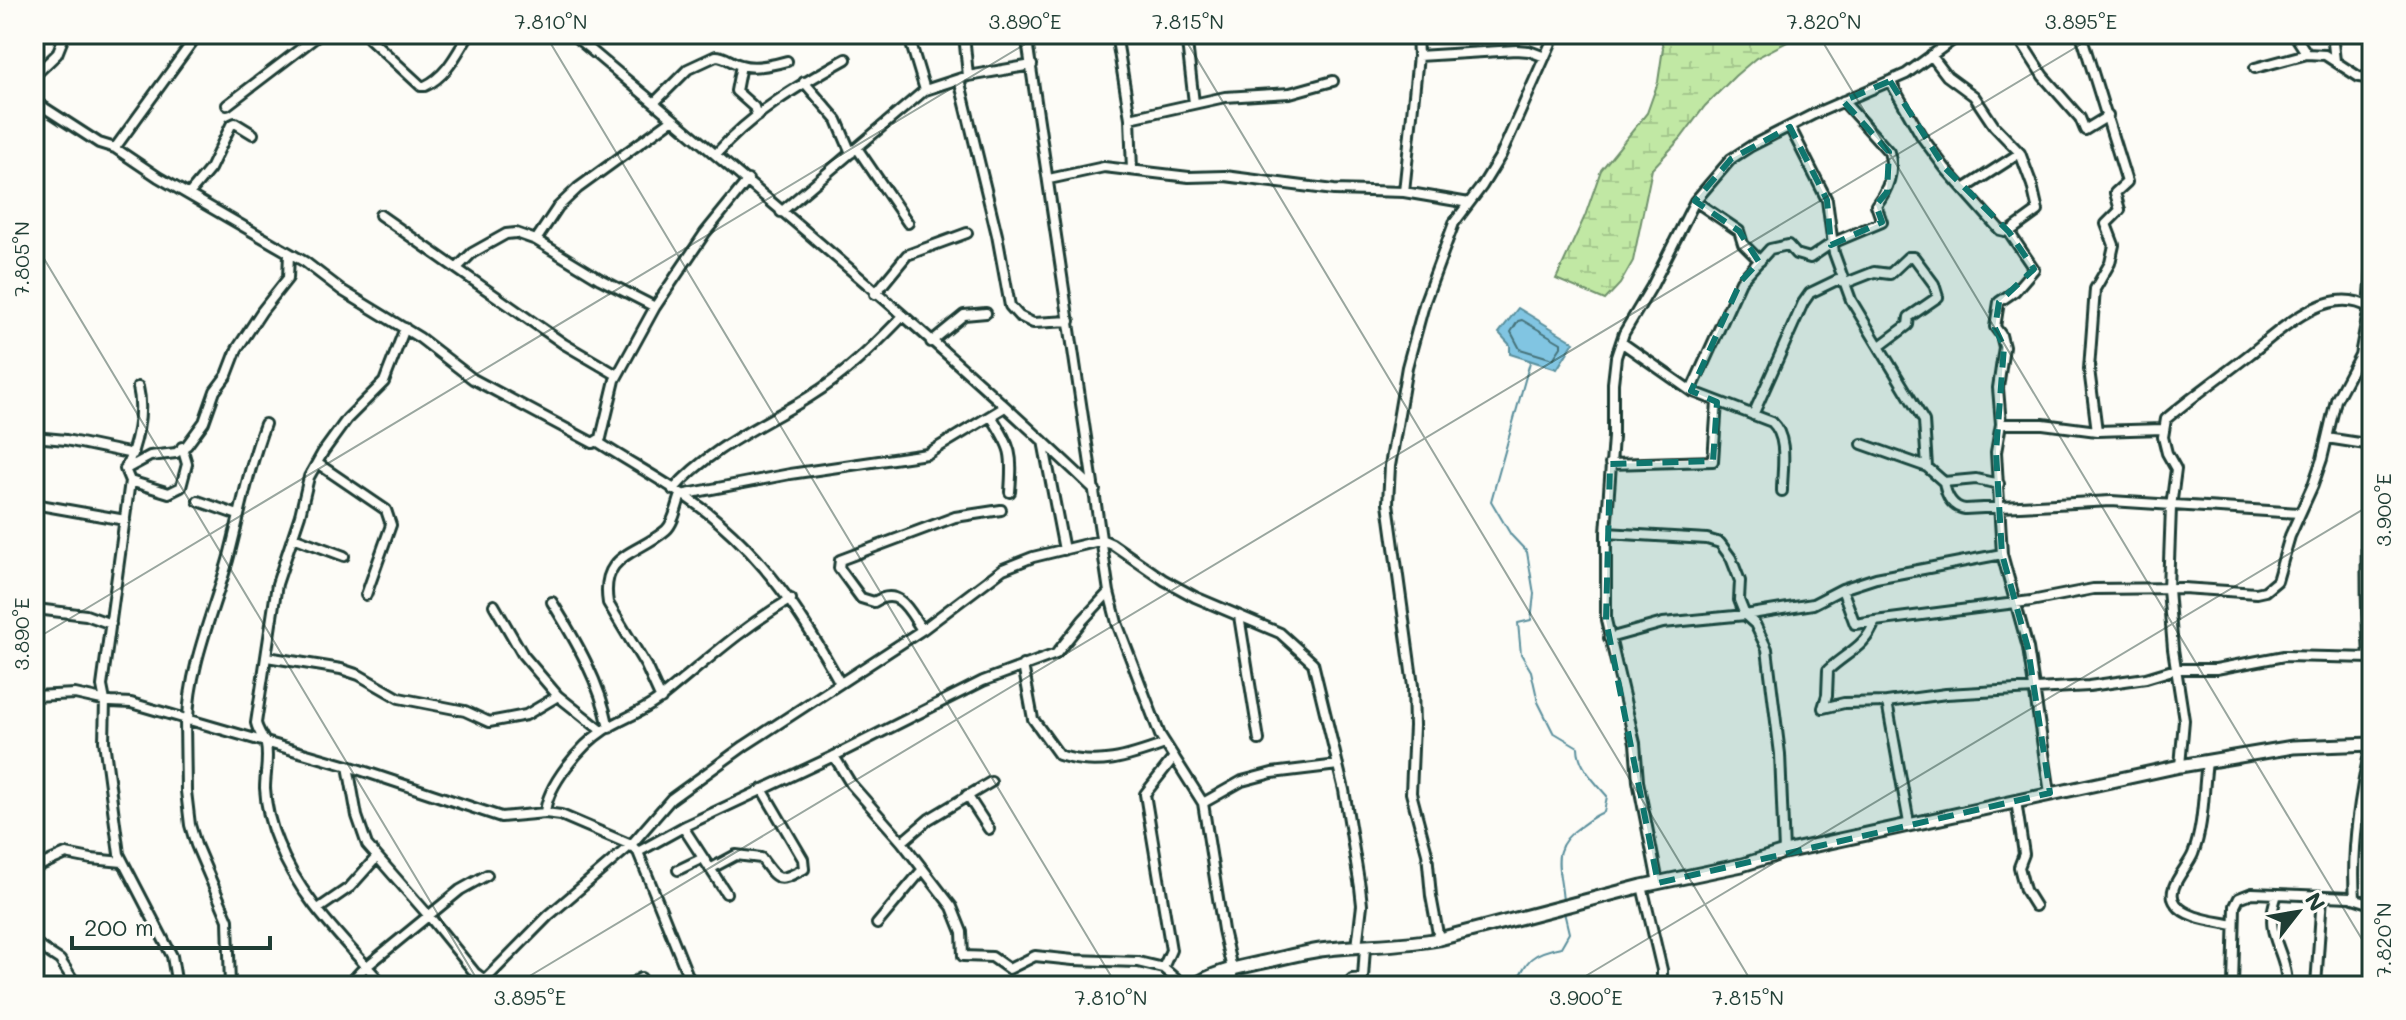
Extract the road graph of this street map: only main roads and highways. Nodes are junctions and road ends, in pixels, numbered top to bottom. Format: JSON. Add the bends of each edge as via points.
{"nodes":[{"id":1,"x":2372,"y":743,"type":"edge"},
{"id":2,"x":1194,"y":986,"type":"edge"}],
"edges":[{"from":1,"to":2,"type":"main road","via":[[2293,747],[2180,766],[1784,852],[1439,939],[1322,950],[1232,969]]}]}
